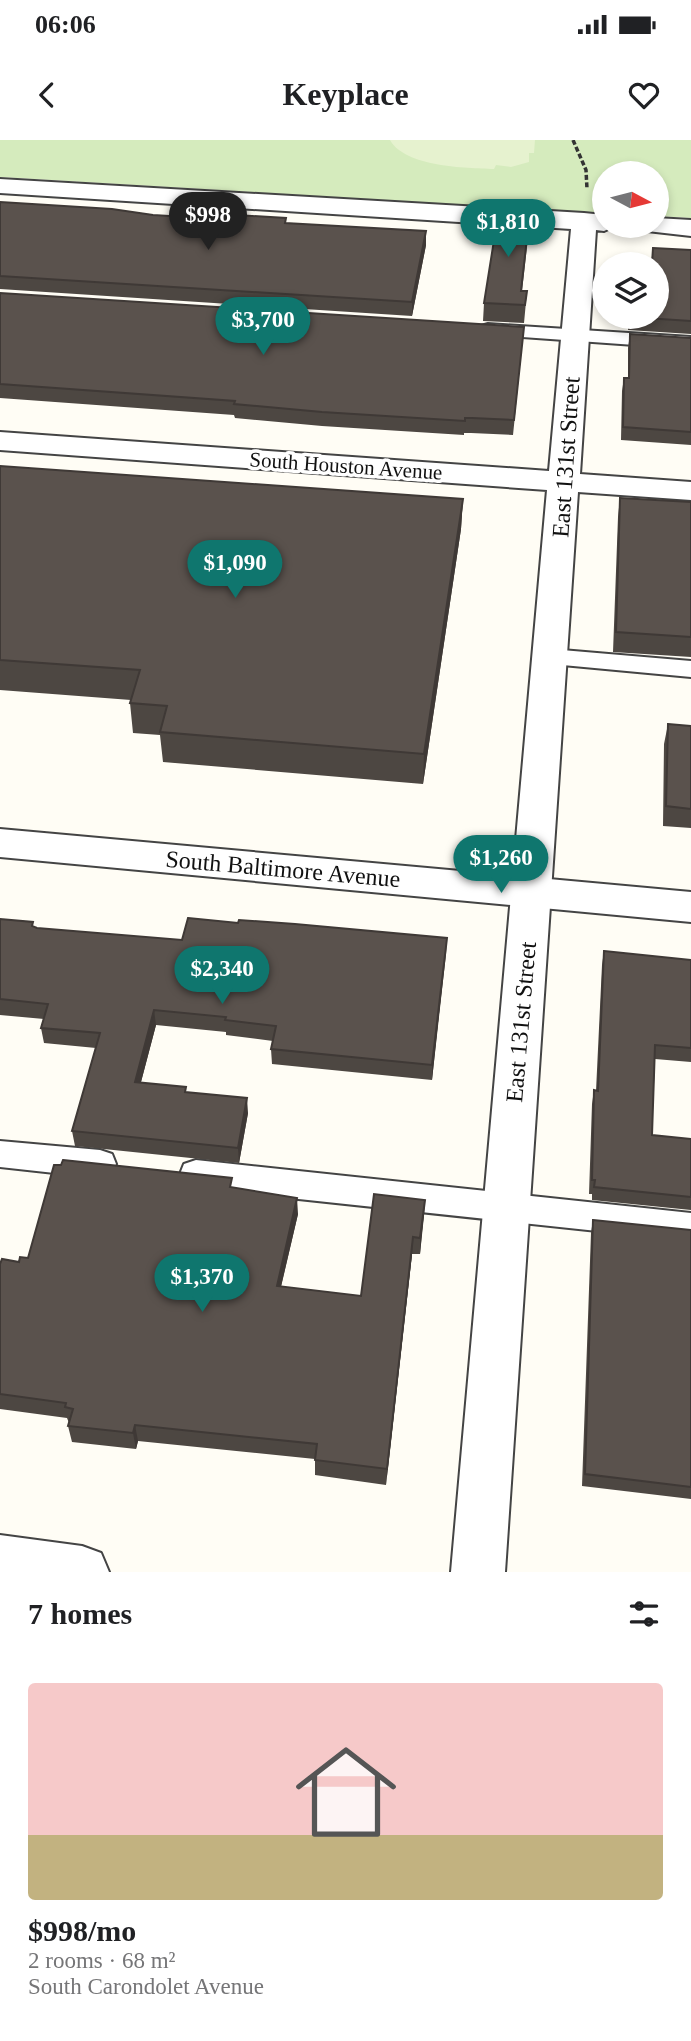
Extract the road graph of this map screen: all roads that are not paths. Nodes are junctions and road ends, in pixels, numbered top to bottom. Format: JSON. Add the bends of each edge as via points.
{"nodes":[{"id":1,"x":0,"y":186,"type":"edge"},
{"id":2,"x":592,"y":222,"type":"edge"},
{"id":3,"x":669,"y":227,"type":"edge"},
{"id":4,"x":691,"y":228,"type":"edge"},
{"id":5,"x":592,"y":234,"type":"edge"},
{"id":6,"x":467,"y":328,"type":"edge"},
{"id":7,"x":575,"y":335,"type":"junction"},
{"id":8,"x":691,"y":343,"type":"edge"},
{"id":9,"x":0,"y":441,"type":"edge"},
{"id":10,"x":564,"y":482,"type":"junction"},
{"id":11,"x":691,"y":491,"type":"edge"},
{"id":12,"x":550,"y":657,"type":"junction"},
{"id":13,"x":691,"y":668,"type":"edge"},
{"id":14,"x":0,"y":843,"type":"edge"},
{"id":15,"x":531,"y":892,"type":"junction"},
{"id":16,"x":691,"y":907,"type":"edge"},
{"id":17,"x":0,"y":1154,"type":"edge"},
{"id":18,"x":125,"y":1167,"type":"edge"},
{"id":19,"x":166,"y":1171,"type":"edge"},
{"id":20,"x":506,"y":1208,"type":"junction"},
{"id":21,"x":691,"y":1227,"type":"edge"},
{"id":22,"x":0,"y":1562,"type":"edge"},
{"id":23,"x":82,"y":1572,"type":"edge"},
{"id":24,"x":478,"y":1572,"type":"edge"}],
"edges":[{"from":1,"to":2,"type":"street"},
{"from":3,"to":4,"type":"street"},
{"from":5,"to":7,"type":"street","name":"East 131st Street"},
{"from":6,"to":7,"type":"lane"},
{"from":7,"to":8,"type":"lane"},
{"from":7,"to":10,"type":"street","name":"East 131st Street"},
{"from":9,"to":10,"type":"street","name":"South Houston Avenue"},
{"from":10,"to":11,"type":"street","name":"South Houston Avenue"},
{"from":10,"to":12,"type":"street","name":"East 131st Street"},
{"from":12,"to":13,"type":"lane"},
{"from":12,"to":15,"type":"street","name":"East 131st Street"},
{"from":14,"to":15,"type":"street","name":"South Baltimore Avenue"},
{"from":15,"to":16,"type":"street","name":"South Baltimore Avenue"},
{"from":15,"to":20,"type":"street","name":"East 131st Street"},
{"from":17,"to":18,"type":"lane"},
{"from":19,"to":20,"type":"lane"},
{"from":20,"to":21,"type":"lane"},
{"from":20,"to":24,"type":"street","name":"East 131st Street"},
{"from":22,"to":23,"type":"street"}]}
